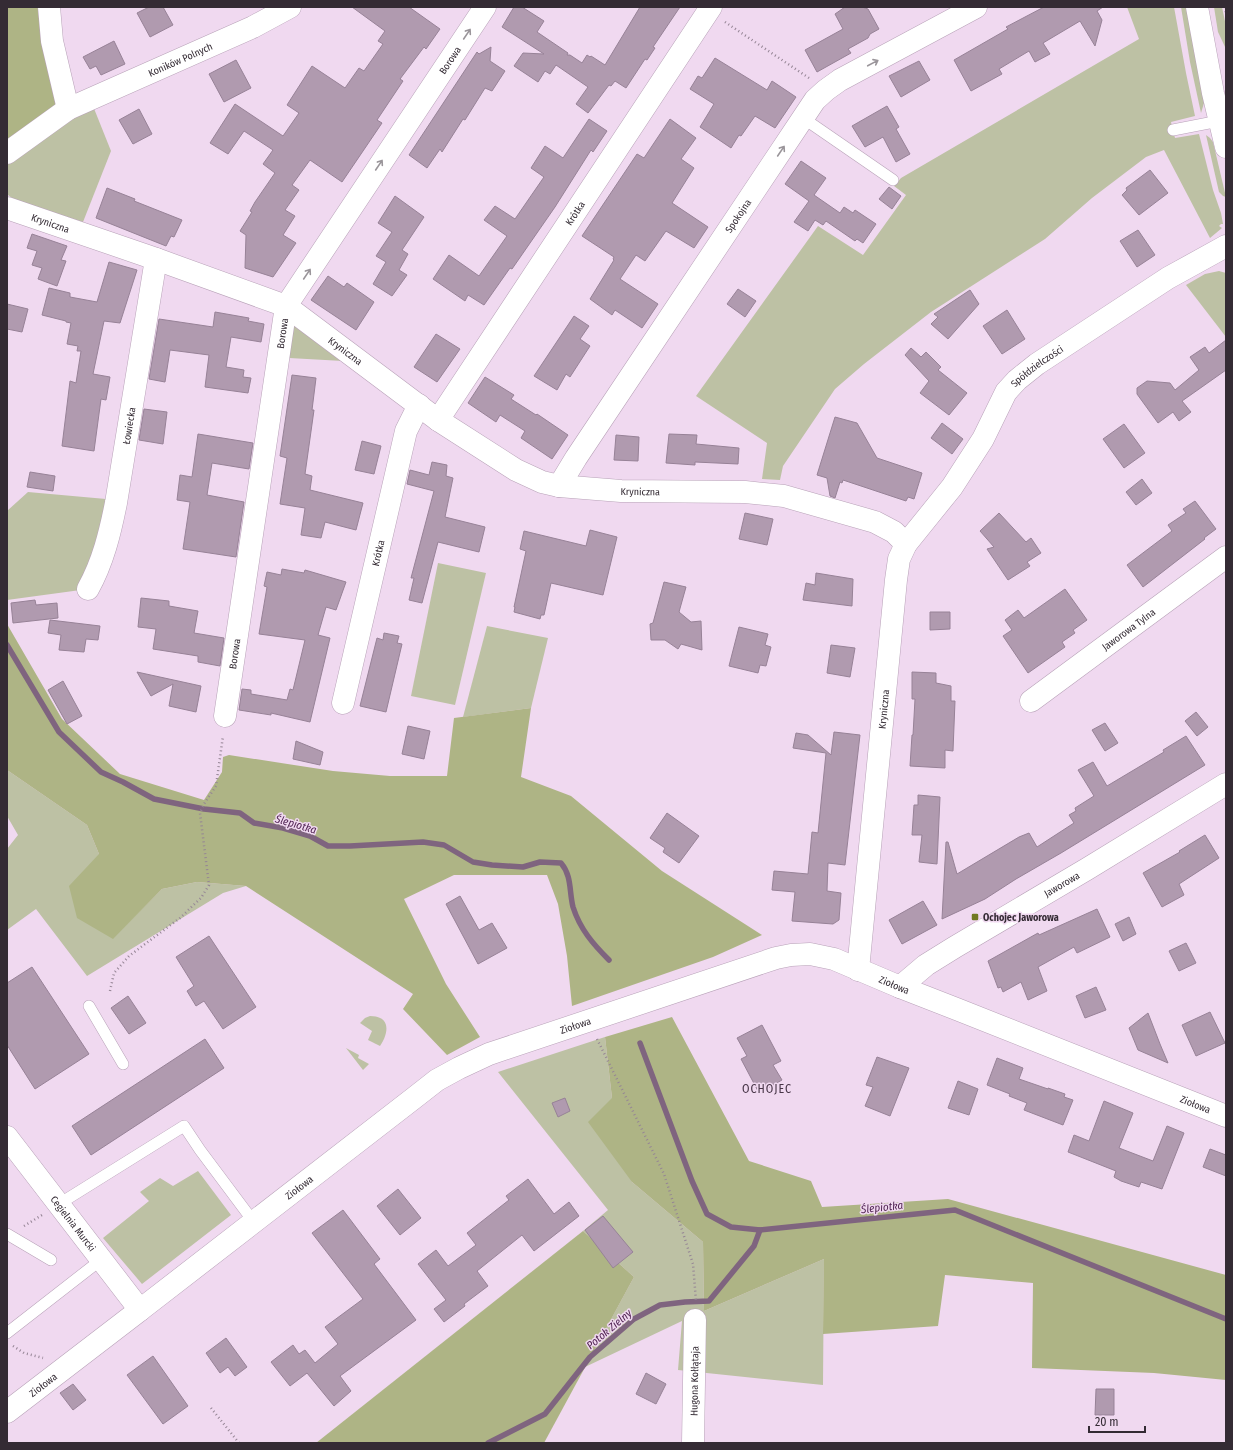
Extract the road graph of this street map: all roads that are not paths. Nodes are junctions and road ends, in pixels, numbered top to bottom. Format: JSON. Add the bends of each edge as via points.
{"nodes":[{"id":1,"x":48,"y":7,"type":"edge"},
{"id":2,"x":290,"y":7,"type":"edge"},
{"id":3,"x":485,"y":7,"type":"edge"},
{"id":4,"x":976,"y":7,"type":"edge"},
{"id":5,"x":1197,"y":7,"type":"edge"},
{"id":6,"x":710,"y":9,"type":"edge"},
{"id":7,"x":68,"y":109,"type":"junction"},
{"id":8,"x":803,"y":118,"type":"junction"},
{"id":9,"x":1219,"y":121,"type":"junction"},
{"id":10,"x":1173,"y":130,"type":"dead end"},
{"id":11,"x":1226,"y":147,"type":"edge"},
{"id":12,"x":7,"y":153,"type":"edge"},
{"id":13,"x":892,"y":180,"type":"dead end"},
{"id":14,"x":7,"y":209,"type":"edge"},
{"id":15,"x":1226,"y":246,"type":"edge"},
{"id":16,"x":156,"y":259,"type":"junction"},
{"id":17,"x":286,"y":306,"type":"junction"},
{"id":18,"x":419,"y":405,"type":"junction"},
{"id":19,"x":438,"y":420,"type":"junction"},
{"id":20,"x":559,"y":486,"type":"junction"},
{"id":21,"x":906,"y":544,"type":"junction"},
{"id":22,"x":1226,"y":557,"type":"edge"},
{"id":23,"x":88,"y":589,"type":"dead end"},
{"id":24,"x":1031,"y":701,"type":"dead end"},
{"id":25,"x":343,"y":703,"type":"dead end"},
{"id":26,"x":224,"y":727,"type":"road end"},
{"id":27,"x":1226,"y":784,"type":"edge"},
{"id":28,"x":858,"y":970,"type":"junction"},
{"id":29,"x":900,"y":987,"type":"junction"},
{"id":30,"x":89,"y":1006,"type":"dead end"},
{"id":31,"x":123,"y":1064,"type":"dead end"},
{"id":32,"x":1226,"y":1116,"type":"edge"},
{"id":33,"x":7,"y":1137,"type":"edge"},
{"id":34,"x":59,"y":1204,"type":"junction"},
{"id":35,"x":253,"y":1221,"type":"junction"},
{"id":36,"x":8,"y":1235,"type":"edge"},
{"id":37,"x":51,"y":1260,"type":"dead end"},
{"id":38,"x":102,"y":1260,"type":"junction"},
{"id":39,"x":140,"y":1310,"type":"junction"},
{"id":40,"x":695,"y":1320,"type":"dead end"},
{"id":41,"x":7,"y":1333,"type":"edge"},
{"id":42,"x":7,"y":1412,"type":"edge"},
{"id":43,"x":693,"y":1443,"type":"edge"}],
"edges":[{"from":1,"to":7,"type":"street","via":[[52,40]]},
{"from":2,"to":7,"type":"street","name":"Koników Polnych","via":[[253,27]]},
{"from":17,"to":3,"type":"street","name":"Borowa","one_way":true},
{"from":8,"to":4,"type":"street","name":"Spokojna","one_way":true,"via":[[815,100],[840,80]]},
{"from":5,"to":9,"type":"street"},
{"from":6,"to":19,"type":"street","name":"Krótka"},
{"from":7,"to":12,"type":"street","name":"Koników Polnych"},
{"from":8,"to":13,"type":"lane"},
{"from":20,"to":8,"type":"street","name":"Spokojna","one_way":true},
{"from":9,"to":10,"type":"lane"},
{"from":9,"to":11,"type":"street"},
{"from":14,"to":16,"type":"street","name":"Kryniczna"},
{"from":15,"to":21,"type":"street","name":"Spółdzielczości","via":[[1168,278],[1037,364],[1017,380],[1006,392],[983,439],[952,487]]},
{"from":16,"to":17,"type":"street","name":"Kryniczna"},
{"from":16,"to":23,"type":"street","name":"Łowiecka","via":[[115,510],[108,540]]},
{"from":17,"to":18,"type":"street","name":"Kryniczna"},
{"from":17,"to":26,"type":"street","name":"Borowa"},
{"from":18,"to":19,"type":"street","name":"Kryniczna"},
{"from":18,"to":25,"type":"street","name":"Krótka","via":[[406,431]]},
{"from":19,"to":20,"type":"street","name":"Kryniczna","via":[[516,470],[542,482]]},
{"from":20,"to":21,"type":"street","name":"Kryniczna","via":[[621,491],[745,492],[784,496],[875,522],[894,532]]},
{"from":21,"to":28,"type":"street","name":"Kryniczna","via":[[896,580]]},
{"from":22,"to":24,"type":"street","name":"Jaworowa Tylna"},
{"from":27,"to":29,"type":"street","name":"Jaworowa","via":[[955,946],[926,965]]},
{"from":28,"to":29,"type":"street","name":"Ziołowa"},
{"from":28,"to":35,"type":"street","name":"Ziołowa","via":[[834,959],[810,954],[776,958],[489,1054],[437,1080]]},
{"from":29,"to":32,"type":"street","name":"Ziołowa"},
{"from":30,"to":31,"type":"lane"},
{"from":33,"to":34,"type":"street","name":"Cegielnia Murcki"},
{"from":34,"to":35,"type":"lane","via":[[184,1126]]},
{"from":34,"to":38,"type":"street","name":"Cegielnia Murcki"},
{"from":35,"to":39,"type":"street","name":"Ziołowa"},
{"from":36,"to":37,"type":"lane"},
{"from":38,"to":39,"type":"street","name":"Cegielnia Murcki"},
{"from":38,"to":41,"type":"lane"},
{"from":39,"to":42,"type":"street","name":"Ziołowa"},
{"from":40,"to":43,"type":"street","name":"Hugona Kołłątaja"}]}
